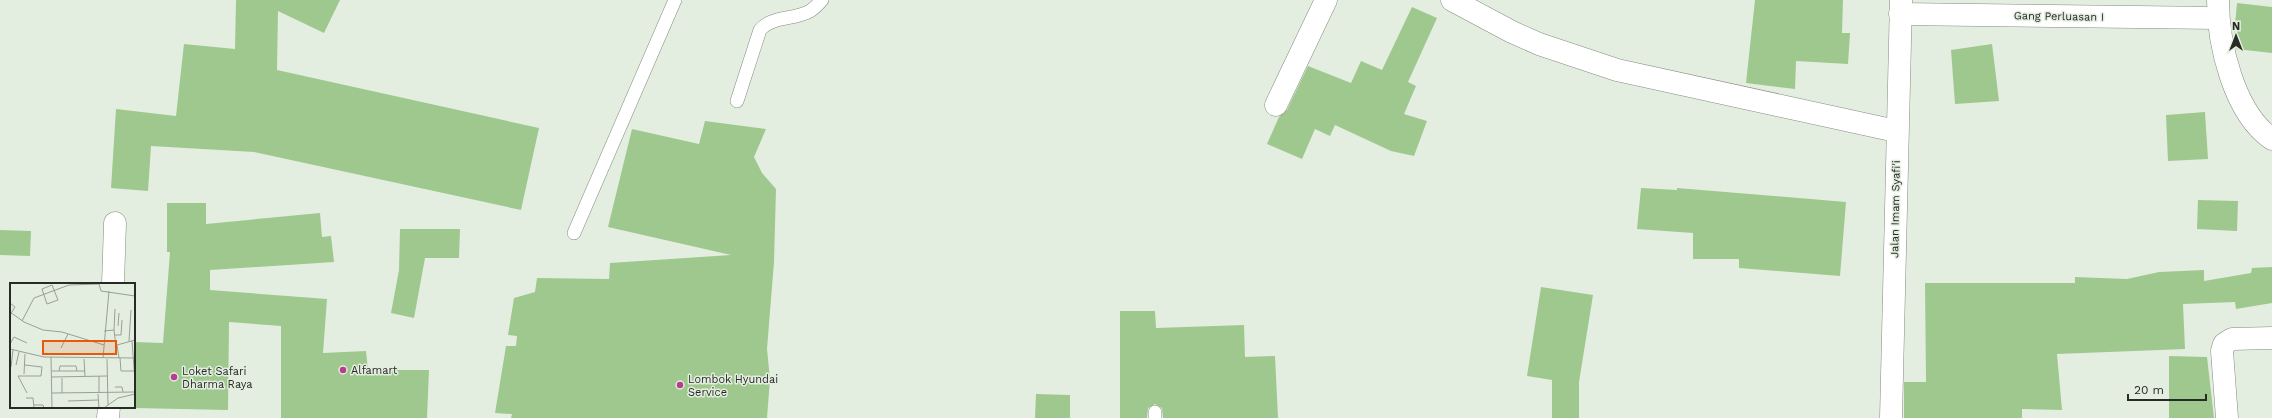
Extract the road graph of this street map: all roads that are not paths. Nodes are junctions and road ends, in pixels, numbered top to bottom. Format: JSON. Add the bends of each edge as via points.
{"nodes":[{"id":1,"x":675,"y":0,"type":"edge"},
{"id":2,"x":822,"y":0,"type":"edge"},
{"id":3,"x":1326,"y":0,"type":"edge"},
{"id":4,"x":1452,"y":0,"type":"edge"},
{"id":5,"x":1901,"y":7,"type":"edge"},
{"id":6,"x":2218,"y":9,"type":"edge"},
{"id":7,"x":737,"y":101,"type":"dead end"},
{"id":8,"x":1276,"y":105,"type":"dead end"},
{"id":9,"x":1896,"y":130,"type":"junction"},
{"id":10,"x":2272,"y":139,"type":"edge"},
{"id":11,"x":115,"y":223,"type":"dead end"},
{"id":12,"x":574,"y":233,"type":"dead end"},
{"id":13,"x":113,"y":283,"type":"edge"},
{"id":14,"x":2272,"y":338,"type":"edge"},
{"id":15,"x":109,"y":408,"type":"edge"},
{"id":16,"x":108,"y":418,"type":"edge"},
{"id":17,"x":1892,"y":418,"type":"edge"},
{"id":18,"x":2227,"y":418,"type":"edge"}],
"edges":[{"from":1,"to":12,"type":"lane"},
{"from":2,"to":7,"type":"lane","via":[[810,11],[764,24]]},
{"from":3,"to":8,"type":"street"},
{"from":4,"to":9,"type":"street","via":[[1539,44],[1617,70]]},
{"from":5,"to":6,"type":"street","name":"Gang Perluasan I"},
{"from":5,"to":9,"type":"street","name":"Jalan Imam Syafi'i"},
{"from":6,"to":10,"type":"street","via":[[2224,52],[2242,106]]},
{"from":9,"to":17,"type":"street","name":"Jalan Imam Syafi'i"},
{"from":11,"to":13,"type":"street"},
{"from":14,"to":18,"type":"street","via":[[2232,339],[2224,344],[2222,351]]},
{"from":15,"to":16,"type":"street"}]}
